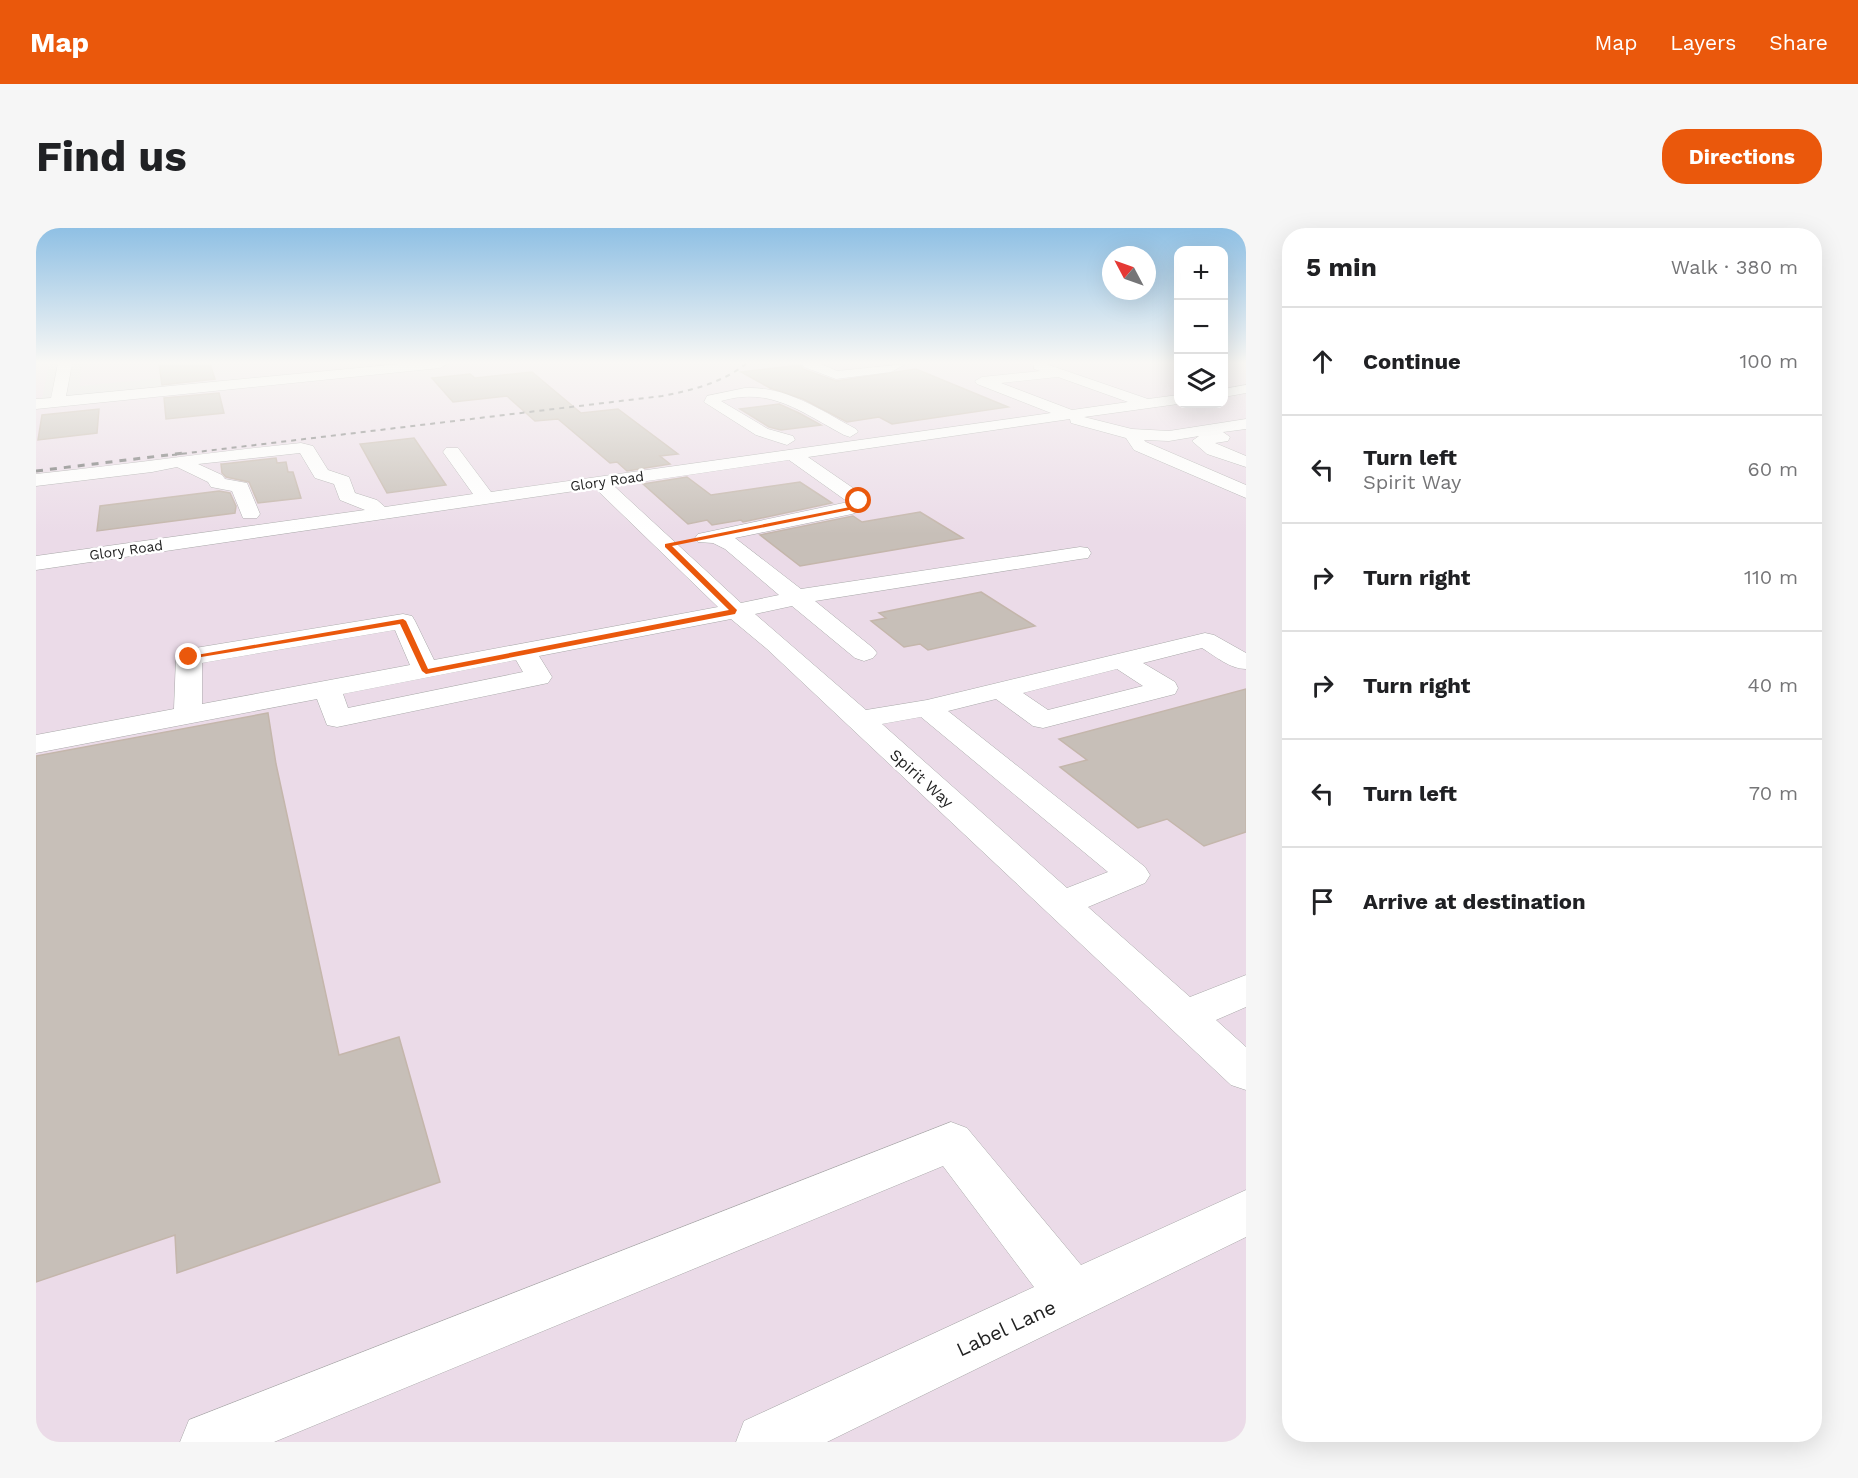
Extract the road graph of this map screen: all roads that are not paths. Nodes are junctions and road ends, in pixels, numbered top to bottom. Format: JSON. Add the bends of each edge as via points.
{"nodes":[{"id":1,"x":743,"y":421,"type":"edge"},
{"id":2,"x":828,"y":421,"type":"edge"},
{"id":3,"x":1028,"y":421,"type":"edge"},
{"id":4,"x":1086,"y":421,"type":"edge"},
{"id":5,"x":1246,"y":424,"type":"edge"},
{"id":6,"x":850,"y":432,"type":"junction"},
{"id":7,"x":1132,"y":434,"type":"junction"},
{"id":8,"x":1246,"y":439,"type":"edge"},
{"id":9,"x":876,"y":443,"type":"junction"},
{"id":10,"x":799,"y":444,"type":"junction"},
{"id":11,"x":452,"y":453,"type":"dead end"},
{"id":12,"x":179,"y":461,"type":"junction"},
{"id":13,"x":1246,"y":462,"type":"edge"},
{"id":14,"x":36,"y":480,"type":"edge"},
{"id":15,"x":611,"y":481,"type":"junction"},
{"id":16,"x":1246,"y":492,"type":"edge"},
{"id":17,"x":486,"y":499,"type":"junction"},
{"id":18,"x":354,"y":500,"type":"junction"},
{"id":19,"x":381,"y":513,"type":"junction"},
{"id":20,"x":250,"y":514,"type":"junction"},
{"id":21,"x":181,"y":534,"type":"junction"},
{"id":22,"x":716,"y":536,"type":"junction"},
{"id":23,"x":668,"y":546,"type":"junction"},
{"id":24,"x":1080,"y":553,"type":"dead end"},
{"id":25,"x":38,"y":563,"type":"edge"},
{"id":26,"x":796,"y":597,"type":"junction"},
{"id":27,"x":735,"y":612,"type":"junction"},
{"id":28,"x":524,"y":652,"type":"junction"},
{"id":29,"x":864,"y":653,"type":"dead end"},
{"id":30,"x":1120,"y":660,"type":"junction"},
{"id":31,"x":1244,"y":662,"type":"dead end"},
{"id":32,"x":426,"y":671,"type":"junction"},
{"id":33,"x":328,"y":690,"type":"junction"},
{"id":34,"x":1001,"y":690,"type":"junction"},
{"id":35,"x":927,"y":708,"type":"junction"},
{"id":36,"x":188,"y":716,"type":"junction"},
{"id":37,"x":859,"y":720,"type":"junction"},
{"id":38,"x":36,"y":744,"type":"edge"},
{"id":39,"x":1061,"y":904,"type":"junction"},
{"id":40,"x":1246,"y":990,"type":"edge"},
{"id":41,"x":1184,"y":1017,"type":"junction"},
{"id":42,"x":1246,"y":1073,"type":"edge"},
{"id":43,"x":1246,"y":1213,"type":"edge"},
{"id":44,"x":1073,"y":1296,"type":"junction"},
{"id":45,"x":207,"y":1441,"type":"edge"},
{"id":46,"x":765,"y":1442,"type":"edge"}],
"edges":[{"from":1,"to":10,"type":"street","via":[[762,432]]},
{"from":2,"to":6,"type":"street"},
{"from":3,"to":9,"type":"street","name":"Glory Road"},
{"from":4,"to":7,"type":"street"},
{"from":5,"to":7,"type":"street","via":[[1168,436]]},
{"from":6,"to":9,"type":"street"},
{"from":6,"to":10,"type":"street"},
{"from":7,"to":16,"type":"street","via":[[1140,446]]},
{"from":8,"to":13,"type":"street","via":[[1218,437],[1200,441]]},
{"from":9,"to":10,"type":"street","name":"Glory Road"},
{"from":10,"to":15,"type":"street","name":"Glory Road","via":[[712,466]]},
{"from":10,"to":22,"type":"street","via":[[859,501],[858,505]]},
{"from":11,"to":17,"type":"street"},
{"from":12,"to":14,"type":"street"},
{"from":12,"to":18,"type":"street","via":[[301,448],[307,450],[321,474],[342,481],[347,496]]},
{"from":12,"to":20,"type":"street","via":[[216,478],[218,483],[240,487]]},
{"from":15,"to":17,"type":"street","name":"Glory Road"},
{"from":15,"to":23,"type":"street","name":"Spirit Way"},
{"from":17,"to":19,"type":"street","name":"Glory Road"},
{"from":18,"to":19,"type":"street","via":[[368,502]]},
{"from":18,"to":20,"type":"street"},
{"from":19,"to":21,"type":"street","name":"Glory Road"},
{"from":20,"to":21,"type":"street","via":[[188,522]]},
{"from":21,"to":25,"type":"street","via":[[166,526],[50,542]]},
{"from":22,"to":23,"type":"street"},
{"from":22,"to":26,"type":"street"},
{"from":23,"to":27,"type":"street","name":"Spirit Way"},
{"from":24,"to":26,"type":"street"},
{"from":26,"to":27,"type":"street"},
{"from":26,"to":29,"type":"street"},
{"from":27,"to":28,"type":"street"},
{"from":27,"to":37,"type":"street","name":"Spirit Way"},
{"from":28,"to":32,"type":"street"},
{"from":28,"to":33,"type":"street","via":[[539,677],[338,719]]},
{"from":30,"to":31,"type":"street","via":[[1205,640]]},
{"from":30,"to":34,"type":"street"},
{"from":30,"to":34,"type":"street","via":[[1165,688],[1043,720]]},
{"from":32,"to":33,"type":"street"},
{"from":32,"to":36,"type":"street","via":[[403,621],[189,657]]},
{"from":33,"to":36,"type":"street"},
{"from":34,"to":35,"type":"street"},
{"from":35,"to":37,"type":"street"},
{"from":35,"to":39,"type":"street","via":[[1133,875]]},
{"from":36,"to":38,"type":"street"},
{"from":37,"to":39,"type":"street","name":"Spirit Way"},
{"from":39,"to":41,"type":"street","name":"Spirit Way"},
{"from":40,"to":41,"type":"street"},
{"from":41,"to":42,"type":"street","name":"Spirit Way"},
{"from":43,"to":44,"type":"street","name":"Label Lane"},
{"from":44,"to":45,"type":"street","via":[[951,1142]]},
{"from":44,"to":46,"type":"street","name":"Label Lane"}]}
